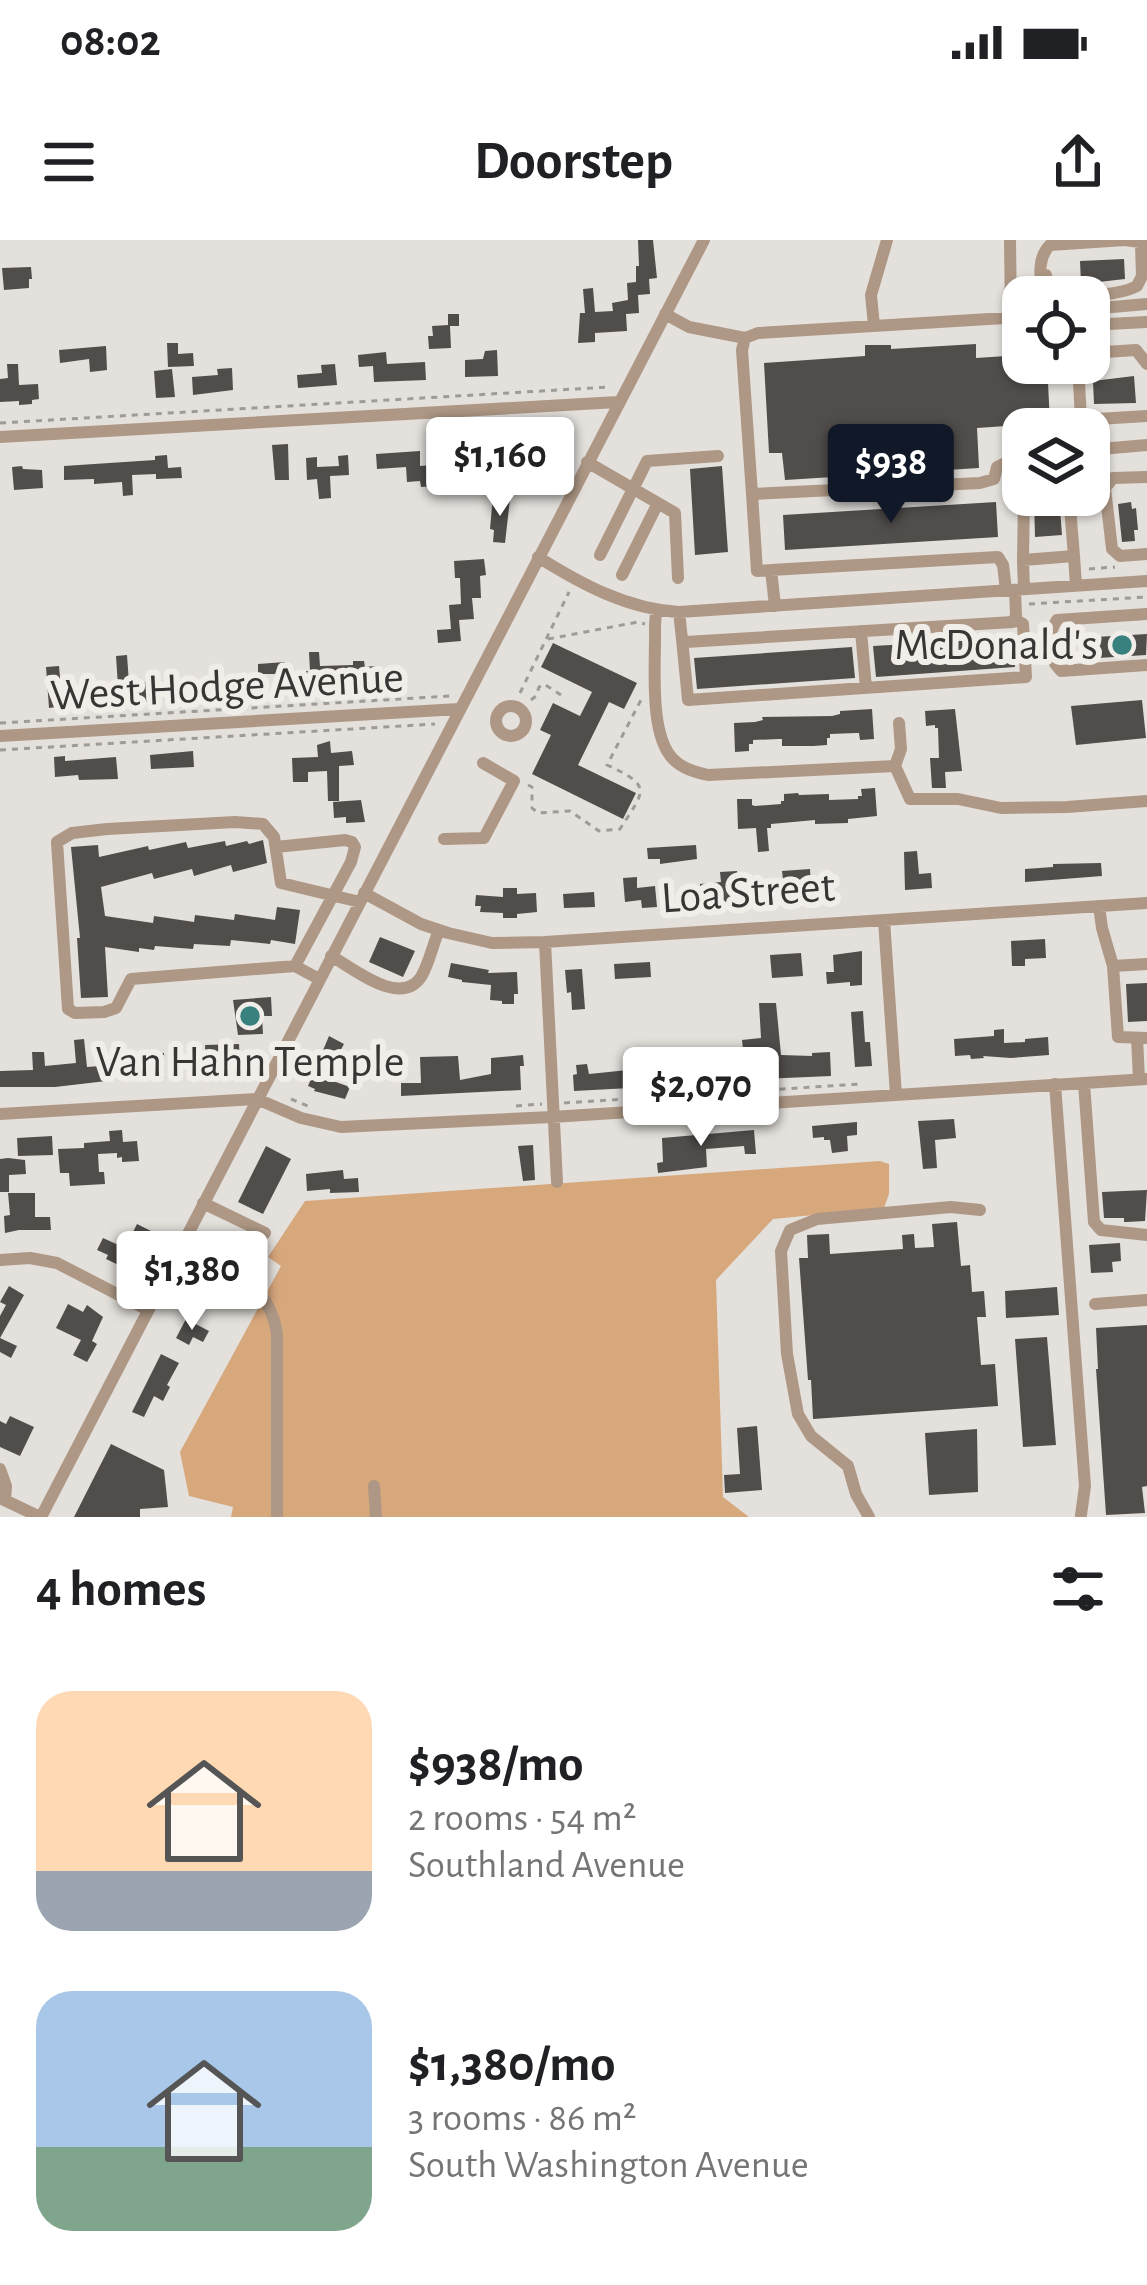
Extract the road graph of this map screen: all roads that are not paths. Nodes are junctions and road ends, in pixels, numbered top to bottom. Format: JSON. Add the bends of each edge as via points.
{"nodes":[{"id":1,"x":704,"y":240,"type":"edge"},
{"id":2,"x":887,"y":240,"type":"edge"},
{"id":3,"x":1010,"y":240,"type":"edge"},
{"id":4,"x":1055,"y":242,"type":"edge"},
{"id":5,"x":1144,"y":243,"type":"edge"},
{"id":6,"x":1041,"y":263,"type":"junction"},
{"id":7,"x":1013,"y":276,"type":"edge"},
{"id":8,"x":1041,"y":276,"type":"edge"},
{"id":9,"x":1137,"y":286,"type":"junction"},
{"id":10,"x":1147,"y":303,"type":"edge"},
{"id":11,"x":1110,"y":307,"type":"edge"},
{"id":12,"x":664,"y":314,"type":"junction"},
{"id":13,"x":1002,"y":318,"type":"edge"},
{"id":14,"x":1147,"y":322,"type":"edge"},
{"id":15,"x":1110,"y":324,"type":"edge"},
{"id":16,"x":874,"y":326,"type":"junction"},
{"id":17,"x":745,"y":338,"type":"junction"},
{"id":18,"x":1110,"y":352,"type":"edge"},
{"id":19,"x":1147,"y":364,"type":"edge"},
{"id":20,"x":618,"y":402,"type":"junction"},
{"id":21,"x":1147,"y":417,"type":"edge"},
{"id":22,"x":1110,"y":419,"type":"edge"},
{"id":23,"x":0,"y":437,"type":"edge"},
{"id":24,"x":1147,"y":445,"type":"edge"},
{"id":25,"x":1110,"y":448,"type":"edge"},
{"id":26,"x":718,"y":456,"type":"dead end"},
{"id":27,"x":587,"y":462,"type":"junction"},
{"id":28,"x":1002,"y":464,"type":"edge"},
{"id":29,"x":1147,"y":477,"type":"edge"},
{"id":30,"x":632,"y":488,"type":"junction"},
{"id":31,"x":752,"y":494,"type":"junction"},
{"id":32,"x":658,"y":503,"type":"junction"},
{"id":33,"x":1024,"y":516,"type":"edge"},
{"id":34,"x":1071,"y":516,"type":"edge"},
{"id":35,"x":1147,"y":554,"type":"edge"},
{"id":36,"x":600,"y":555,"type":"dead end"},
{"id":37,"x":538,"y":557,"type":"junction"},
{"id":38,"x":1023,"y":560,"type":"junction"},
{"id":39,"x":1074,"y":563,"type":"junction"},
{"id":40,"x":771,"y":570,"type":"junction"},
{"id":41,"x":622,"y":575,"type":"dead end"},
{"id":42,"x":678,"y":578,"type":"dead end"},
{"id":43,"x":1147,"y":581,"type":"edge"},
{"id":44,"x":1095,"y":585,"type":"junction"},
{"id":45,"x":1076,"y":586,"type":"junction"},
{"id":46,"x":1015,"y":593,"type":"junction"},
{"id":47,"x":775,"y":606,"type":"junction"},
{"id":48,"x":679,"y":612,"type":"junction"},
{"id":49,"x":1147,"y":614,"type":"edge"},
{"id":50,"x":1098,"y":617,"type":"junction"},
{"id":51,"x":656,"y":618,"type":"junction"},
{"id":52,"x":1016,"y":620,"type":"junction"},
{"id":53,"x":861,"y":631,"type":"junction"},
{"id":54,"x":682,"y":640,"type":"junction"},
{"id":55,"x":1147,"y":665,"type":"edge"},
{"id":56,"x":866,"y":688,"type":"junction"},
{"id":57,"x":459,"y":709,"type":"junction"},
{"id":58,"x":899,"y":723,"type":"dead end"},
{"id":59,"x":0,"y":736,"type":"edge"},
{"id":60,"x":483,"y":763,"type":"dead end"},
{"id":61,"x":895,"y":766,"type":"junction"},
{"id":62,"x":1147,"y":801,"type":"edge"},
{"id":63,"x":445,"y":839,"type":"dead end"},
{"id":64,"x":276,"y":847,"type":"junction"},
{"id":65,"x":332,"y":895,"type":"junction"},
{"id":66,"x":362,"y":898,"type":"junction"},
{"id":67,"x":1147,"y":903,"type":"edge"},
{"id":68,"x":1100,"y":906,"type":"junction"},
{"id":69,"x":884,"y":920,"type":"junction"},
{"id":70,"x":439,"y":929,"type":"junction"},
{"id":71,"x":544,"y":942,"type":"junction"},
{"id":72,"x":331,"y":956,"type":"junction"},
{"id":73,"x":1147,"y":964,"type":"edge"},
{"id":74,"x":295,"y":966,"type":"junction"},
{"id":75,"x":1113,"y":966,"type":"junction"},
{"id":76,"x":319,"y":979,"type":"junction"},
{"id":77,"x":1142,"y":1038,"type":"edge"},
{"id":78,"x":1143,"y":1079,"type":"edge"},
{"id":79,"x":1084,"y":1083,"type":"junction"},
{"id":80,"x":1054,"y":1084,"type":"junction"},
{"id":81,"x":896,"y":1095,"type":"junction"},
{"id":82,"x":257,"y":1099,"type":"junction"},
{"id":83,"x":551,"y":1110,"type":"junction"},
{"id":84,"x":0,"y":1114,"type":"edge"},
{"id":85,"x":556,"y":1182,"type":"dead end"},
{"id":86,"x":203,"y":1203,"type":"junction"},
{"id":87,"x":980,"y":1210,"type":"dead end"},
{"id":88,"x":265,"y":1233,"type":"dead end"},
{"id":89,"x":1147,"y":1235,"type":"edge"},
{"id":90,"x":181,"y":1246,"type":"junction"},
{"id":91,"x":0,"y":1260,"type":"edge"},
{"id":92,"x":1147,"y":1300,"type":"edge"},
{"id":93,"x":1095,"y":1304,"type":"dead end"},
{"id":94,"x":148,"y":1310,"type":"junction"},
{"id":95,"x":0,"y":1469,"type":"edge"},
{"id":96,"x":374,"y":1486,"type":"dead end"},
{"id":97,"x":7,"y":1505,"type":"edge"},
{"id":98,"x":1081,"y":1515,"type":"edge"},
{"id":99,"x":40,"y":1517,"type":"edge"},
{"id":100,"x":277,"y":1517,"type":"edge"},
{"id":101,"x":376,"y":1517,"type":"edge"},
{"id":102,"x":869,"y":1517,"type":"edge"}],
"edges":[{"from":1,"to":12,"type":"street"},
{"from":2,"to":16,"type":"street","via":[[872,295]]},
{"from":3,"to":7,"type":"street"},
{"from":4,"to":5,"type":"street"},
{"from":4,"to":6,"type":"street"},
{"from":5,"to":9,"type":"street"},
{"from":6,"to":8,"type":"street"},
{"from":6,"to":9,"type":"street","via":[[1048,286],[1061,294]]},
{"from":9,"to":10,"type":"street"},
{"from":10,"to":11,"type":"street"},
{"from":12,"to":17,"type":"street"},
{"from":12,"to":20,"type":"street"},
{"from":13,"to":16,"type":"street"},
{"from":14,"to":15,"type":"street"},
{"from":16,"to":17,"type":"street"},
{"from":17,"to":31,"type":"street"},
{"from":18,"to":19,"type":"street","via":[[1136,350]]},
{"from":20,"to":23,"type":"street"},
{"from":20,"to":27,"type":"street"},
{"from":21,"to":22,"type":"street"},
{"from":24,"to":25,"type":"street"},
{"from":26,"to":30,"type":"street","via":[[646,461]]},
{"from":27,"to":30,"type":"street"},
{"from":27,"to":37,"type":"street"},
{"from":28,"to":31,"type":"street","via":[[994,479],[980,483]]},
{"from":29,"to":35,"type":"street","via":[[1113,478],[1106,488],[1112,549]]},
{"from":30,"to":32,"type":"street"},
{"from":30,"to":36,"type":"street"},
{"from":31,"to":40,"type":"street","via":[[757,571]]},
{"from":32,"to":41,"type":"street"},
{"from":32,"to":42,"type":"street","via":[[675,513]]},
{"from":33,"to":38,"type":"street"},
{"from":34,"to":39,"type":"street"},
{"from":37,"to":51,"type":"street"},
{"from":37,"to":57,"type":"street"},
{"from":38,"to":39,"type":"street"},
{"from":38,"to":46,"type":"street"},
{"from":39,"to":45,"type":"street"},
{"from":40,"to":46,"type":"street","via":[[998,557]]},
{"from":40,"to":47,"type":"street"},
{"from":43,"to":44,"type":"street"},
{"from":44,"to":45,"type":"street"},
{"from":44,"to":50,"type":"street"},
{"from":45,"to":46,"type":"street"},
{"from":46,"to":47,"type":"street"},
{"from":46,"to":52,"type":"street"},
{"from":47,"to":48,"type":"street"},
{"from":48,"to":51,"type":"street"},
{"from":48,"to":54,"type":"street"},
{"from":49,"to":50,"type":"street"},
{"from":50,"to":55,"type":"street","via":[[1058,620],[1047,644],[1060,671]]},
{"from":51,"to":61,"type":"street","via":[[660,740],[689,771]]},
{"from":52,"to":53,"type":"street"},
{"from":52,"to":56,"type":"street","via":[[1023,624],[1026,677]]},
{"from":53,"to":54,"type":"street"},
{"from":53,"to":56,"type":"street"},
{"from":54,"to":56,"type":"street","via":[[688,700]]},
{"from":57,"to":59,"type":"street","name":"West Hodge Avenue"},
{"from":57,"to":66,"type":"street"},
{"from":58,"to":61,"type":"street"},
{"from":60,"to":63,"type":"street","via":[[514,781],[484,838]]},
{"from":61,"to":62,"type":"street","via":[[910,799],[1001,808]]},
{"from":64,"to":65,"type":"street","name":"Loa Street","via":[[281,883]]},
{"from":64,"to":65,"type":"street","via":[[352,842],[354,854]]},
{"from":64,"to":74,"type":"street","via":[[263,824],[235,822],[72,833],[57,842],[68,1009],[116,1008],[131,979]]},
{"from":65,"to":66,"type":"street","name":"Loa Street"},
{"from":65,"to":74,"type":"street"},
{"from":66,"to":70,"type":"street","name":"Loa Street"},
{"from":66,"to":72,"type":"street"},
{"from":67,"to":68,"type":"street","name":"Loa Street"},
{"from":68,"to":69,"type":"street","name":"Loa Street"},
{"from":68,"to":75,"type":"street"},
{"from":69,"to":71,"type":"street","name":"Loa Street"},
{"from":69,"to":81,"type":"street"},
{"from":70,"to":71,"type":"street","name":"Loa Street","via":[[492,943]]},
{"from":70,"to":72,"type":"street","via":[[422,976],[403,989]]},
{"from":71,"to":83,"type":"street"},
{"from":72,"to":76,"type":"street"},
{"from":73,"to":75,"type":"street"},
{"from":74,"to":76,"type":"street"},
{"from":75,"to":77,"type":"street","via":[[1117,1034]]},
{"from":76,"to":82,"type":"street"},
{"from":77,"to":78,"type":"street"},
{"from":78,"to":79,"type":"street"},
{"from":79,"to":80,"type":"street"},
{"from":79,"to":89,"type":"street","via":[[1094,1222],[1101,1230]]},
{"from":80,"to":81,"type":"street"},
{"from":80,"to":98,"type":"street"},
{"from":81,"to":83,"type":"street"},
{"from":82,"to":83,"type":"street","via":[[341,1126]]},
{"from":82,"to":84,"type":"street"},
{"from":82,"to":86,"type":"street"},
{"from":83,"to":85,"type":"street"},
{"from":86,"to":88,"type":"street"},
{"from":86,"to":90,"type":"street"},
{"from":87,"to":102,"type":"street","via":[[817,1219],[790,1231],[781,1251],[798,1414],[848,1466]]},
{"from":90,"to":94,"type":"street"},
{"from":90,"to":100,"type":"street","via":[[254,1284],[273,1310]]},
{"from":91,"to":94,"type":"street","via":[[57,1263]]},
{"from":92,"to":93,"type":"street"},
{"from":94,"to":99,"type":"street"},
{"from":95,"to":97,"type":"street"},
{"from":96,"to":101,"type":"street"},
{"from":97,"to":99,"type":"street"}]}
